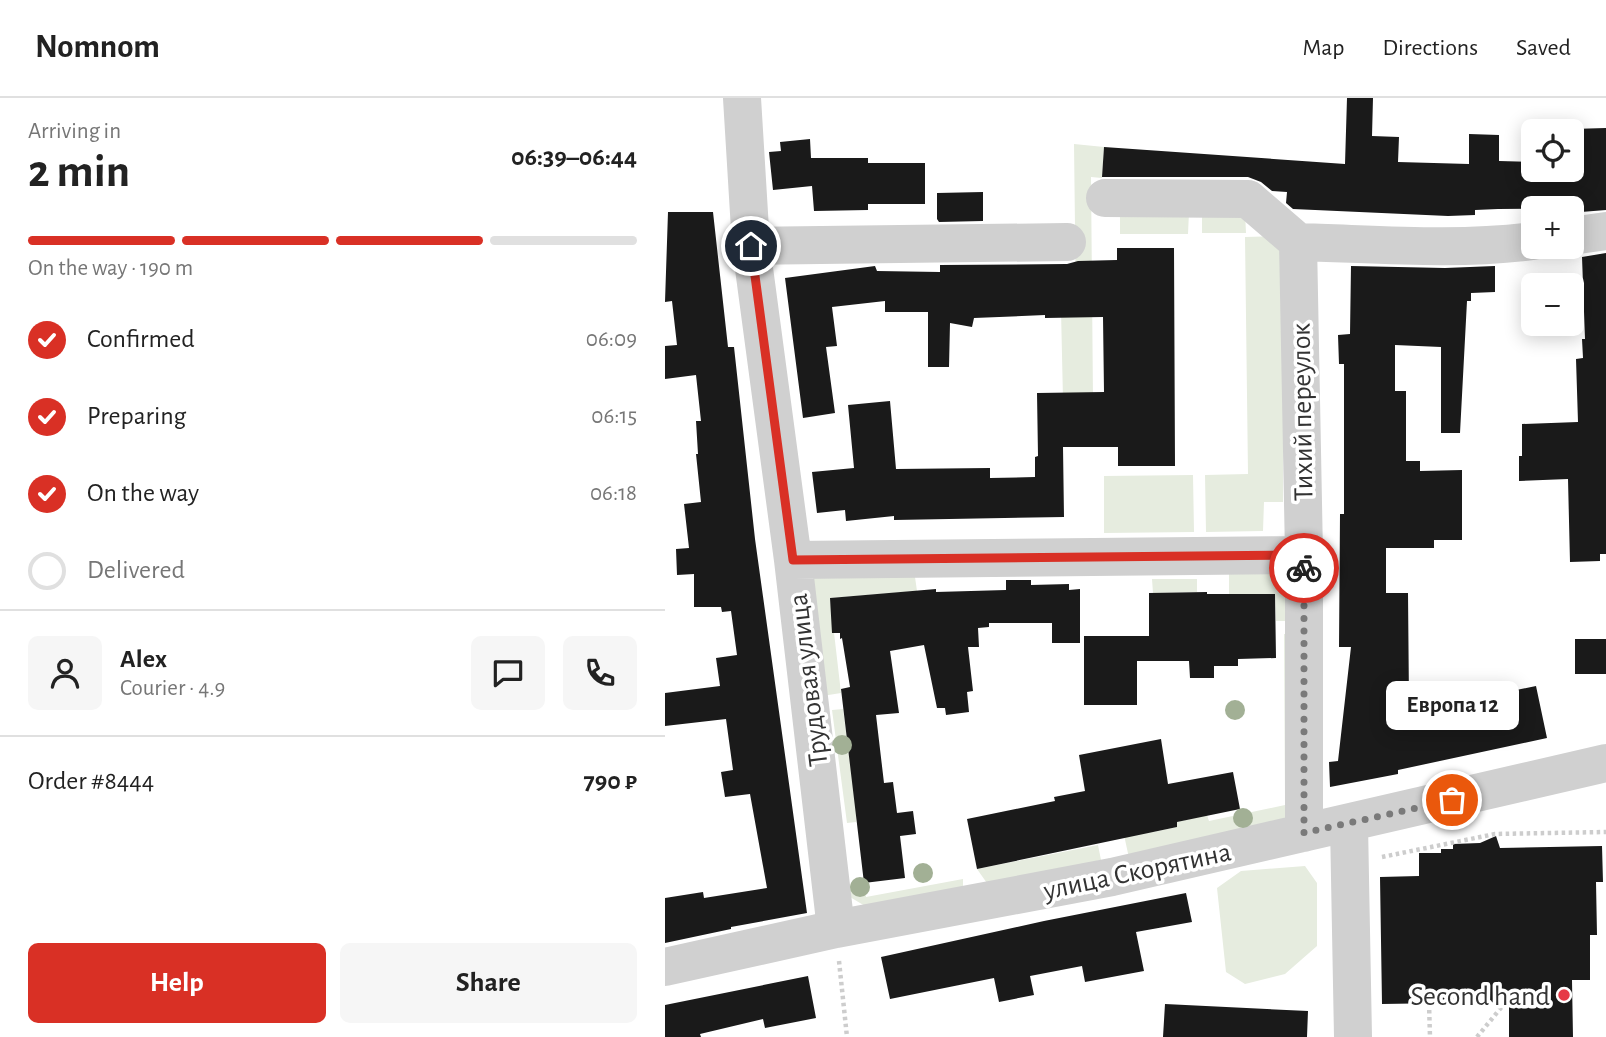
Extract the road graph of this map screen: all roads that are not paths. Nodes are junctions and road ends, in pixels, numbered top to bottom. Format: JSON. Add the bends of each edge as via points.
{"nodes":[{"id":1,"x":742,"y":98,"type":"edge"},
{"id":2,"x":1105,"y":198,"type":"dead end"},
{"id":3,"x":1606,"y":231,"type":"edge"},
{"id":4,"x":1584,"y":234,"type":"edge"},
{"id":5,"x":1067,"y":242,"type":"dead end"},
{"id":6,"x":1298,"y":242,"type":"junction"},
{"id":7,"x":1521,"y":242,"type":"edge"},
{"id":8,"x":751,"y":246,"type":"junction"},
{"id":9,"x":1304,"y":555,"type":"junction"},
{"id":10,"x":793,"y":560,"type":"junction"},
{"id":11,"x":1606,"y":764,"type":"edge"},
{"id":12,"x":1349,"y":824,"type":"junction"},
{"id":13,"x":1304,"y":833,"type":"junction"},
{"id":14,"x":836,"y":929,"type":"junction"},
{"id":15,"x":665,"y":967,"type":"edge"},
{"id":16,"x":1353,"y":1037,"type":"edge"}],
"edges":[{"from":1,"to":8,"type":"street","name":"Трудовая улица"},
{"from":2,"to":6,"type":"street","via":[[1248,199]]},
{"from":3,"to":4,"type":"street"},
{"from":5,"to":8,"type":"street"},
{"from":6,"to":7,"type":"street","via":[[1447,246]]},
{"from":6,"to":9,"type":"street","name":"Тихий переулок"},
{"from":8,"to":10,"type":"street","name":"Трудовая улица"},
{"from":9,"to":10,"type":"street"},
{"from":9,"to":13,"type":"street","name":"Тихий переулок"},
{"from":10,"to":14,"type":"street","name":"Трудовая улица"},
{"from":11,"to":12,"type":"street","name":"улица Скорятина"},
{"from":12,"to":13,"type":"street","name":"улица Скорятина"},
{"from":12,"to":16,"type":"street"},
{"from":13,"to":14,"type":"street","name":"улица Скорятина","via":[[1112,877]]},
{"from":14,"to":15,"type":"street","name":"улица Скорятина"}]}
